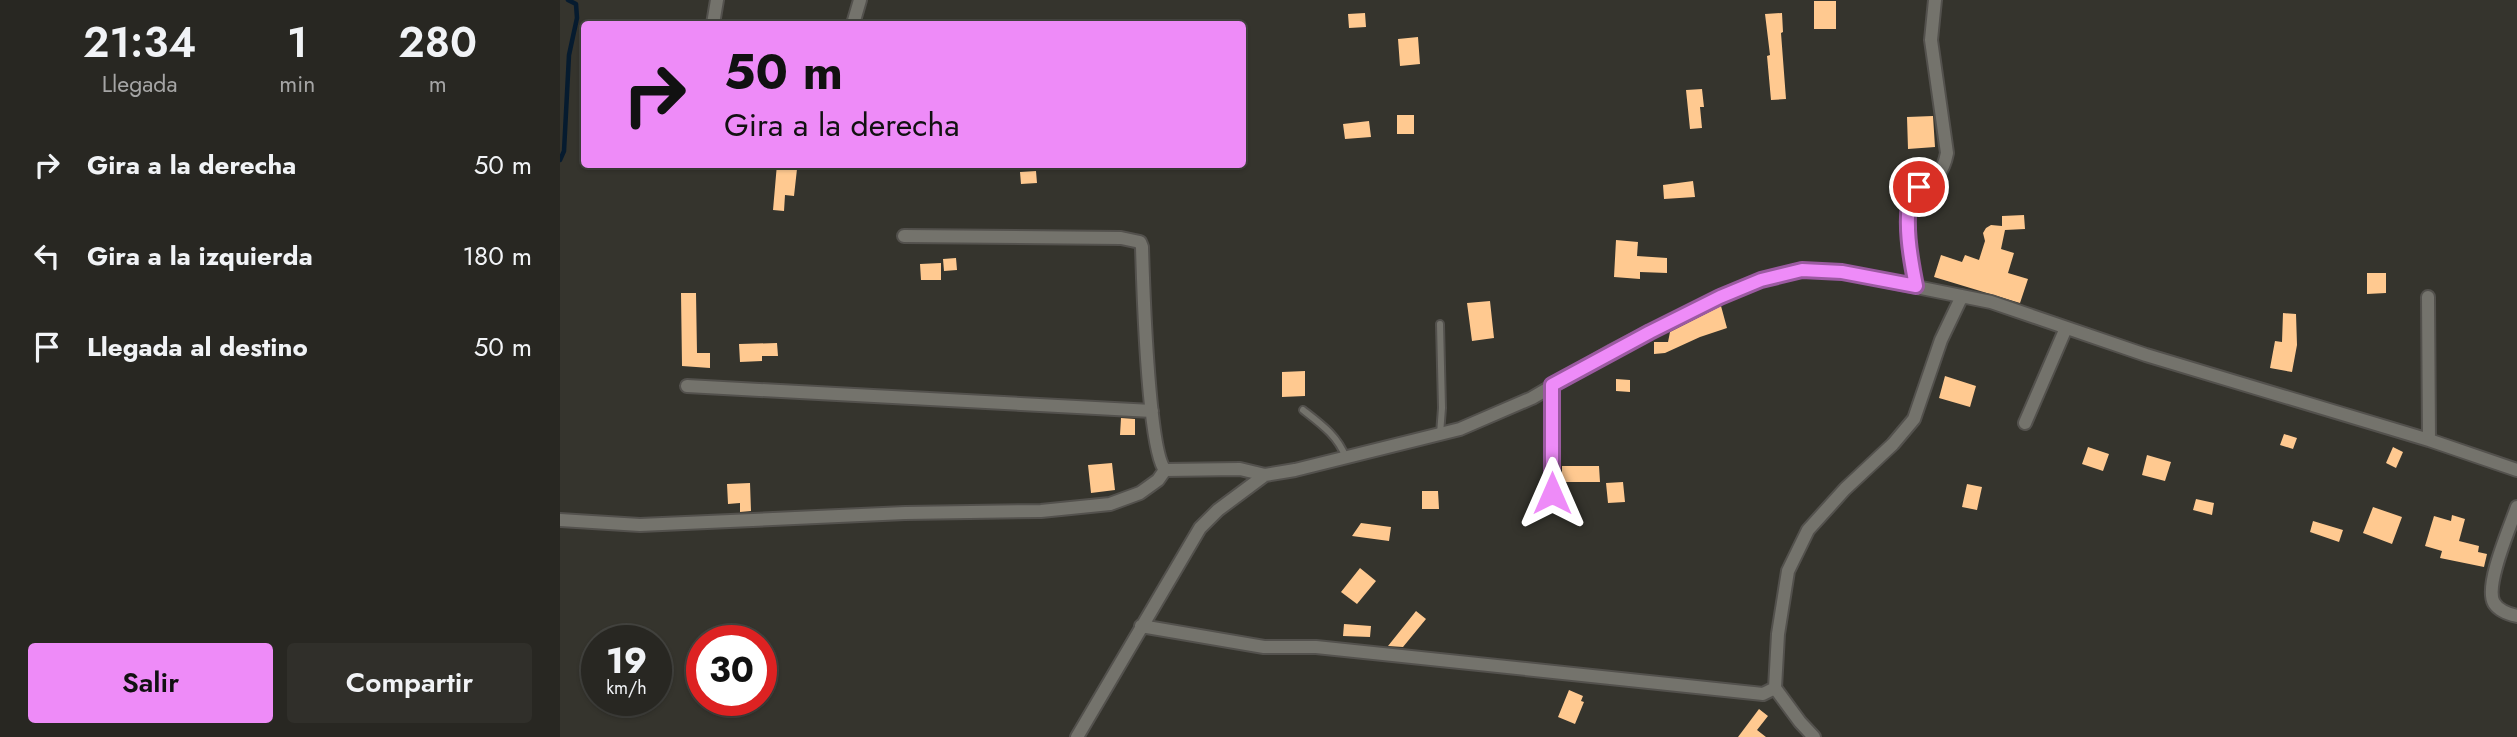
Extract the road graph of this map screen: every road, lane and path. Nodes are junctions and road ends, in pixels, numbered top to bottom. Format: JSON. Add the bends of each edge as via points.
{"nodes":[{"id":1,"x":718,"y":0,"type":"edge"},
{"id":2,"x":860,"y":0,"type":"edge"},
{"id":3,"x":1935,"y":0,"type":"edge"},
{"id":4,"x":714,"y":21,"type":"edge"},
{"id":5,"x":854,"y":21,"type":"edge"},
{"id":6,"x":904,"y":236,"type":"dead end"},
{"id":7,"x":1916,"y":286,"type":"junction"},
{"id":8,"x":1962,"y":296,"type":"junction"},
{"id":9,"x":2428,"y":297,"type":"dead end"},
{"id":10,"x":1440,"y":324,"type":"dead end"},
{"id":11,"x":2066,"y":328,"type":"junction"},
{"id":12,"x":1552,"y":385,"type":"junction"},
{"id":13,"x":687,"y":386,"type":"dead end"},
{"id":14,"x":1303,"y":410,"type":"dead end"},
{"id":15,"x":1152,"y":411,"type":"junction"},
{"id":16,"x":2025,"y":423,"type":"dead end"},
{"id":17,"x":1440,"y":434,"type":"junction"},
{"id":18,"x":2429,"y":440,"type":"junction"},
{"id":19,"x":1346,"y":458,"type":"junction"},
{"id":20,"x":1165,"y":470,"type":"junction"},
{"id":21,"x":2517,"y":470,"type":"edge"},
{"id":22,"x":1265,"y":475,"type":"junction"},
{"id":23,"x":1552,"y":493,"type":"dead end"},
{"id":24,"x":2517,"y":507,"type":"edge"},
{"id":25,"x":560,"y":520,"type":"edge"},
{"id":26,"x":2517,"y":617,"type":"edge"},
{"id":27,"x":1141,"y":626,"type":"junction"},
{"id":28,"x":1775,"y":688,"type":"junction"},
{"id":29,"x":1077,"y":737,"type":"edge"},
{"id":30,"x":1814,"y":737,"type":"edge"}],
"edges":[{"from":1,"to":4,"type":"street"},
{"from":2,"to":5,"type":"street"},
{"from":3,"to":7,"type":"street","via":[[1931,40],[1947,153],[1939,175],[1911,192],[1908,203]]},
{"from":6,"to":15,"type":"street","via":[[1140,242]]},
{"from":7,"to":8,"type":"street"},
{"from":7,"to":12,"type":"street","via":[[1842,272],[1802,270],[1761,280]]},
{"from":8,"to":11,"type":"street"},
{"from":8,"to":28,"type":"street","via":[[1941,340],[1914,419],[1808,530],[1788,571]]},
{"from":9,"to":18,"type":"street"},
{"from":10,"to":17,"type":"lane"},
{"from":11,"to":16,"type":"street"},
{"from":11,"to":18,"type":"street"},
{"from":12,"to":17,"type":"street","via":[[1489,418]]},
{"from":12,"to":23,"type":"street"},
{"from":13,"to":15,"type":"street"},
{"from":14,"to":19,"type":"lane","via":[[1335,435]]},
{"from":15,"to":20,"type":"street","via":[[1158,455]]},
{"from":17,"to":19,"type":"street"},
{"from":18,"to":21,"type":"street"},
{"from":19,"to":22,"type":"street"},
{"from":20,"to":22,"type":"street","via":[[1240,469]]},
{"from":20,"to":25,"type":"street","via":[[1140,493],[1110,504],[1041,511],[640,525]]},
{"from":22,"to":27,"type":"street","via":[[1200,528]]},
{"from":24,"to":26,"type":"street","via":[[2491,585],[2492,600],[2500,610]]},
{"from":27,"to":28,"type":"street","via":[[1264,647],[1316,647],[1763,694]]},
{"from":27,"to":29,"type":"street"},
{"from":28,"to":30,"type":"street"}]}
